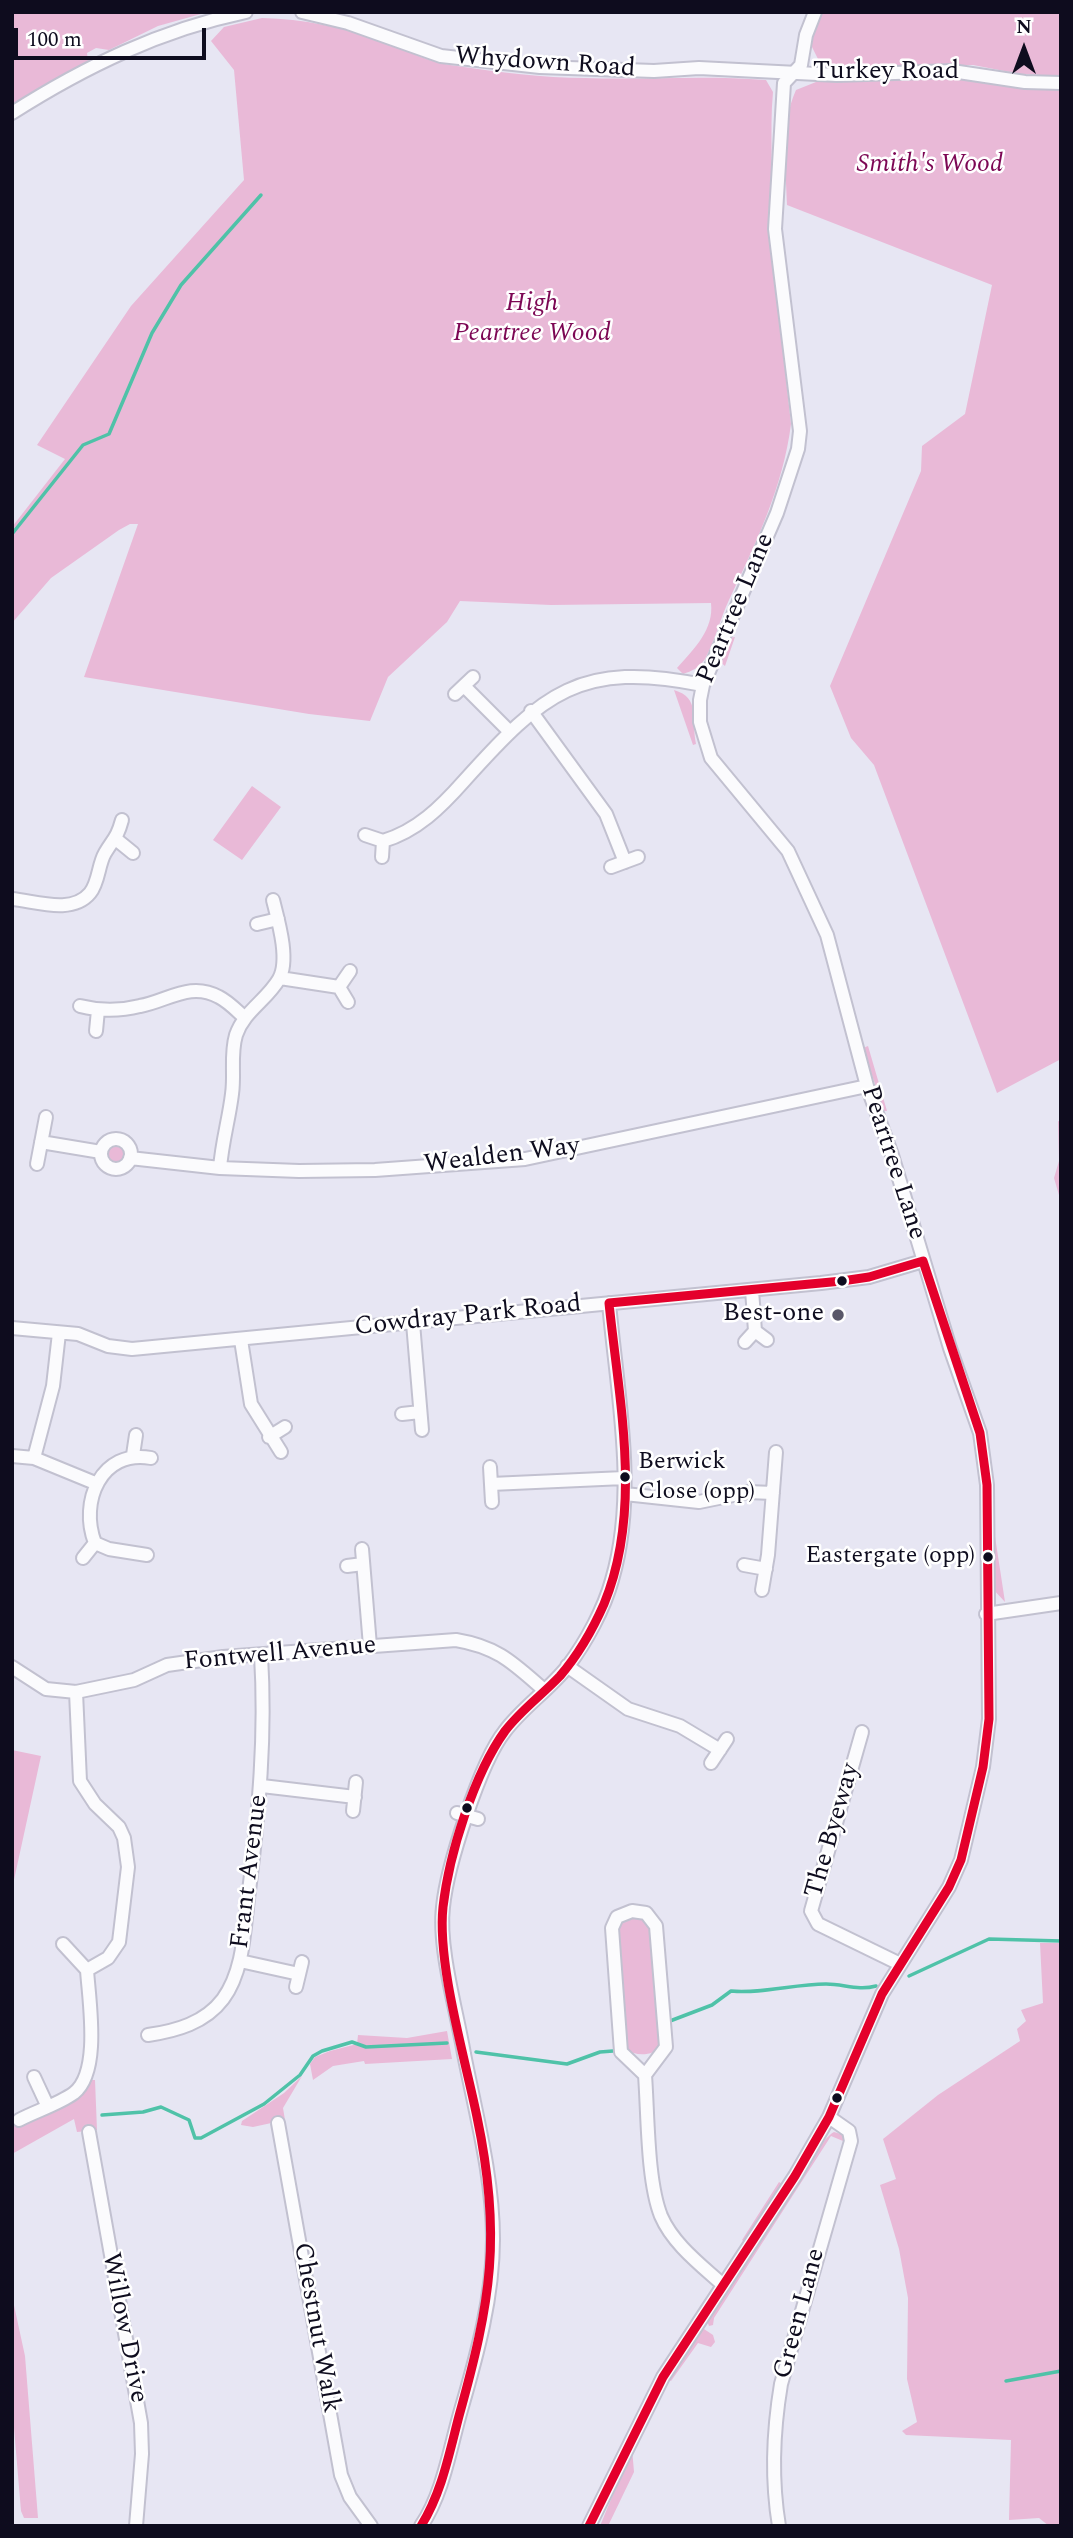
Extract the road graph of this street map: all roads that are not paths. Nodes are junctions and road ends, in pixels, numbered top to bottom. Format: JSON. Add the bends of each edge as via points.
{"nodes":[{"id":1,"x":246,"y":12,"type":"edge"},
{"id":2,"x":302,"y":12,"type":"edge"},
{"id":3,"x":815,"y":12,"type":"edge"},
{"id":4,"x":794,"y":73,"type":"junction"},
{"id":5,"x":1061,"y":83,"type":"edge"},
{"id":6,"x":12,"y":113,"type":"edge"},
{"id":7,"x":464,"y":685,"type":"dead end"},
{"id":8,"x":703,"y":685,"type":"junction"},
{"id":9,"x":531,"y":711,"type":"junction"},
{"id":10,"x":509,"y":731,"type":"junction"},
{"id":11,"x":122,"y":820,"type":"dead end"},
{"id":12,"x":365,"y":835,"type":"dead end"},
{"id":13,"x":117,"y":840,"type":"junction"},
{"id":14,"x":383,"y":841,"type":"junction"},
{"id":15,"x":133,"y":853,"type":"dead end"},
{"id":16,"x":382,"y":857,"type":"dead end"},
{"id":17,"x":611,"y":867,"type":"dead end"},
{"id":18,"x":12,"y":899,"type":"edge"},
{"id":19,"x":273,"y":900,"type":"dead end"},
{"id":20,"x":278,"y":919,"type":"junction"},
{"id":21,"x":257,"y":924,"type":"dead end"},
{"id":22,"x":349,"y":971,"type":"dead end"},
{"id":23,"x":280,"y":978,"type":"junction"},
{"id":24,"x":338,"y":987,"type":"junction"},
{"id":25,"x":348,"y":1002,"type":"dead end"},
{"id":26,"x":80,"y":1006,"type":"dead end"},
{"id":27,"x":98,"y":1010,"type":"junction"},
{"id":28,"x":245,"y":1018,"type":"junction"},
{"id":29,"x":96,"y":1031,"type":"dead end"},
{"id":30,"x":867,"y":1086,"type":"junction"},
{"id":31,"x":46,"y":1117,"type":"dead end"},
{"id":32,"x":41,"y":1142,"type":"junction"},
{"id":33,"x":102,"y":1152,"type":"junction"},
{"id":34,"x":130,"y":1157,"type":"junction"},
{"id":35,"x":37,"y":1164,"type":"dead end"},
{"id":36,"x":220,"y":1168,"type":"junction"},
{"id":37,"x":923,"y":1261,"type":"junction"},
{"id":38,"x":752,"y":1290,"type":"junction"},
{"id":39,"x":609,"y":1303,"type":"junction"},
{"id":40,"x":413,"y":1323,"type":"junction"},
{"id":41,"x":12,"y":1328,"type":"edge"},
{"id":42,"x":755,"y":1331,"type":"junction"},
{"id":43,"x":59,"y":1333,"type":"junction"},
{"id":44,"x":241,"y":1340,"type":"junction"},
{"id":45,"x":767,"y":1340,"type":"dead end"},
{"id":46,"x":744,"y":1342,"type":"dead end"},
{"id":47,"x":420,"y":1412,"type":"junction"},
{"id":48,"x":402,"y":1414,"type":"dead end"},
{"id":49,"x":285,"y":1427,"type":"dead end"},
{"id":50,"x":422,"y":1430,"type":"dead end"},
{"id":51,"x":136,"y":1435,"type":"dead end"},
{"id":52,"x":269,"y":1437,"type":"junction"},
{"id":53,"x":281,"y":1452,"type":"dead end"},
{"id":54,"x":776,"y":1452,"type":"dead end"},
{"id":55,"x":133,"y":1455,"type":"junction"},
{"id":56,"x":12,"y":1456,"type":"edge"},
{"id":57,"x":34,"y":1458,"type":"junction"},
{"id":58,"x":150,"y":1458,"type":"dead end"},
{"id":59,"x":491,"y":1466,"type":"dead end"},
{"id":60,"x":624,"y":1478,"type":"junction"},
{"id":61,"x":95,"y":1483,"type":"junction"},
{"id":62,"x":491,"y":1484,"type":"junction"},
{"id":63,"x":773,"y":1493,"type":"junction"},
{"id":64,"x":625,"y":1494,"type":"junction"},
{"id":65,"x":492,"y":1502,"type":"dead end"},
{"id":66,"x":95,"y":1543,"type":"junction"},
{"id":67,"x":362,"y":1549,"type":"dead end"},
{"id":68,"x":147,"y":1555,"type":"dead end"},
{"id":69,"x":83,"y":1558,"type":"dead end"},
{"id":70,"x":363,"y":1564,"type":"junction"},
{"id":71,"x":744,"y":1565,"type":"dead end"},
{"id":72,"x":348,"y":1566,"type":"dead end"},
{"id":73,"x":766,"y":1569,"type":"junction"},
{"id":74,"x":762,"y":1590,"type":"dead end"},
{"id":75,"x":1061,"y":1603,"type":"edge"},
{"id":76,"x":986,"y":1614,"type":"junction"},
{"id":77,"x":370,"y":1646,"type":"junction"},
{"id":78,"x":261,"y":1655,"type":"junction"},
{"id":79,"x":567,"y":1666,"type":"junction"},
{"id":80,"x":12,"y":1667,"type":"edge"},
{"id":81,"x":544,"y":1690,"type":"junction"},
{"id":82,"x":76,"y":1692,"type":"junction"},
{"id":83,"x":862,"y":1732,"type":"dead end"},
{"id":84,"x":711,"y":1763,"type":"dead end"},
{"id":85,"x":356,"y":1782,"type":"dead end"},
{"id":86,"x":262,"y":1786,"type":"junction"},
{"id":87,"x":355,"y":1797,"type":"junction"},
{"id":88,"x":353,"y":1811,"type":"dead end"},
{"id":89,"x":62,"y":1944,"type":"dead end"},
{"id":90,"x":240,"y":1961,"type":"junction"},
{"id":91,"x":898,"y":1963,"type":"junction"},
{"id":92,"x":87,"y":1970,"type":"junction"},
{"id":93,"x":299,"y":1974,"type":"dead end"},
{"id":94,"x":148,"y":2035,"type":"dead end"},
{"id":95,"x":645,"y":2075,"type":"junction"},
{"id":96,"x":34,"y":2077,"type":"dead end"},
{"id":97,"x":47,"y":2105,"type":"junction"},
{"id":98,"x":829,"y":2117,"type":"junction"},
{"id":99,"x":19,"y":2120,"type":"dead end"},
{"id":100,"x":278,"y":2123,"type":"dead end"},
{"id":101,"x":89,"y":2132,"type":"dead end"},
{"id":102,"x":723,"y":2285,"type":"junction"},
{"id":103,"x":136,"y":2526,"type":"edge"},
{"id":104,"x":371,"y":2526,"type":"edge"},
{"id":105,"x":421,"y":2526,"type":"edge"},
{"id":106,"x":589,"y":2526,"type":"edge"},
{"id":107,"x":779,"y":2526,"type":"edge"}],
"edges":[{"from":1,"to":6,"type":"street","via":[[150,39]]},
{"from":2,"to":4,"type":"street","name":"Whydown Road","via":[[441,56],[540,67]]},
{"from":3,"to":4,"type":"street","name":"Peartree Lane","via":[[801,65]]},
{"from":4,"to":5,"type":"street","name":"Turkey Road","via":[[951,71]]},
{"from":4,"to":8,"type":"street","name":"Peartree Lane","via":[[784,83],[775,229],[800,431],[798,449],[778,513]]},
{"from":7,"to":10,"type":"street"},
{"from":8,"to":9,"type":"street","via":[[662,677],[615,676],[561,692]]},
{"from":8,"to":30,"type":"street","name":"Peartree Lane","via":[[700,722],[711,758],[782,843],[801,874],[827,935]]},
{"from":9,"to":10,"type":"street"},
{"from":9,"to":17,"type":"street","via":[[606,814],[632,859]]},
{"from":10,"to":14,"type":"street","via":[[435,813]]},
{"from":11,"to":13,"type":"street"},
{"from":12,"to":14,"type":"street"},
{"from":13,"to":15,"type":"street"},
{"from":13,"to":18,"type":"street","via":[[105,853],[90,893],[80,901],[54,905]]},
{"from":14,"to":16,"type":"street"},
{"from":19,"to":20,"type":"street"},
{"from":20,"to":21,"type":"street"},
{"from":20,"to":23,"type":"street","via":[[283,940]]},
{"from":22,"to":24,"type":"street"},
{"from":23,"to":24,"type":"street"},
{"from":23,"to":28,"type":"street"},
{"from":24,"to":25,"type":"street"},
{"from":26,"to":27,"type":"street"},
{"from":27,"to":28,"type":"street","via":[[139,1007],[183,991],[201,990],[220,997]]},
{"from":27,"to":29,"type":"street"},
{"from":28,"to":36,"type":"street","via":[[233,1049],[233,1090]]},
{"from":30,"to":36,"type":"street","name":"Wealden Way","via":[[525,1159],[374,1170]]},
{"from":30,"to":37,"type":"street","name":"Peartree Lane"},
{"from":31,"to":32,"type":"street"},
{"from":32,"to":33,"type":"street","name":"Wealden Way"},
{"from":32,"to":35,"type":"street"},
{"from":33,"to":34,"type":"street","name":"Wealden Way","via":[[104,1163],[113,1168],[124,1166]]},
{"from":33,"to":34,"type":"street","name":"Wealden Way","via":[[109,1141],[118,1139],[130,1147]]},
{"from":34,"to":36,"type":"street","name":"Wealden Way"},
{"from":37,"to":38,"type":"street","name":"Cowdray Park Road","via":[[869,1277]]},
{"from":37,"to":76,"type":"street","name":"Peartree Lane","via":[[980,1433],[987,1485]]},
{"from":38,"to":39,"type":"street","name":"Cowdray Park Road"},
{"from":38,"to":42,"type":"street"},
{"from":39,"to":40,"type":"street","name":"Cowdray Park Road"},
{"from":39,"to":60,"type":"street"},
{"from":40,"to":44,"type":"street","name":"Cowdray Park Road"},
{"from":40,"to":47,"type":"street"},
{"from":41,"to":43,"type":"street","name":"Cowdray Park Road"},
{"from":42,"to":45,"type":"street"},
{"from":42,"to":46,"type":"street"},
{"from":43,"to":44,"type":"street","name":"Cowdray Park Road","via":[[132,1349]]},
{"from":43,"to":57,"type":"street","via":[[53,1387]]},
{"from":44,"to":52,"type":"street","via":[[251,1404]]},
{"from":47,"to":48,"type":"street"},
{"from":47,"to":50,"type":"street"},
{"from":49,"to":52,"type":"street"},
{"from":51,"to":55,"type":"street"},
{"from":52,"to":53,"type":"street"},
{"from":54,"to":63,"type":"street"},
{"from":55,"to":58,"type":"street"},
{"from":55,"to":61,"type":"street"},
{"from":56,"to":57,"type":"street"},
{"from":57,"to":61,"type":"street"},
{"from":59,"to":62,"type":"street"},
{"from":60,"to":62,"type":"street"},
{"from":60,"to":64,"type":"street"},
{"from":61,"to":66,"type":"street","via":[[88,1525]]},
{"from":62,"to":65,"type":"street"},
{"from":63,"to":64,"type":"street","via":[[748,1492],[699,1502]]},
{"from":63,"to":73,"type":"street"},
{"from":64,"to":79,"type":"street","via":[[612,1581],[595,1621]]},
{"from":66,"to":68,"type":"street"},
{"from":66,"to":69,"type":"street"},
{"from":67,"to":70,"type":"street"},
{"from":70,"to":72,"type":"street"},
{"from":70,"to":77,"type":"street"},
{"from":71,"to":73,"type":"street"},
{"from":73,"to":74,"type":"street"},
{"from":75,"to":76,"type":"street"},
{"from":76,"to":91,"type":"street","name":"Peartree Lane","via":[[989,1719],[961,1860],[934,1912]]},
{"from":77,"to":78,"type":"street","name":"Fontwell Avenue"},
{"from":77,"to":81,"type":"street","name":"Fontwell Avenue","via":[[456,1640],[481,1644],[501,1653]]},
{"from":78,"to":82,"type":"street","name":"Fontwell Avenue","via":[[167,1665],[134,1680]]},
{"from":78,"to":86,"type":"street","name":"Frant Avenue","via":[[265,1718]]},
{"from":79,"to":81,"type":"street"},
{"from":79,"to":84,"type":"street","via":[[628,1709],[723,1745]]},
{"from":80,"to":82,"type":"street","name":"Fontwell Avenue","via":[[46,1689]]},
{"from":81,"to":105,"type":"street","via":[[489,1755],[448,1876],[442,1909],[493,2238],[476,2358],[429,2514]]},
{"from":82,"to":92,"type":"street","via":[[80,1781],[119,1827],[128,1867],[119,1942],[108,1958]]},
{"from":83,"to":91,"type":"street","name":"The Byeway","via":[[811,1911],[818,1923]]},
{"from":85,"to":87,"type":"street"},
{"from":86,"to":87,"type":"street"},
{"from":86,"to":90,"type":"street","name":"Frant Avenue"},
{"from":87,"to":88,"type":"street"},
{"from":89,"to":92,"type":"street"},
{"from":90,"to":93,"type":"street"},
{"from":90,"to":94,"type":"street","name":"Frant Avenue","via":[[223,1998],[201,2020]]},
{"from":91,"to":98,"type":"street","name":"Peartree Lane"},
{"from":92,"to":97,"type":"street","via":[[88,2069],[73,2093]]},
{"from":95,"to":95,"type":"street","via":[[666,2047],[665,2034],[656,1926],[646,1913],[632,1911],[617,1917],[612,1928],[621,2052]]},
{"from":95,"to":102,"type":"street","via":[[654,2189],[661,2216],[678,2243]]},
{"from":96,"to":97,"type":"street"},
{"from":97,"to":99,"type":"street"},
{"from":98,"to":102,"type":"street","name":"Peartree Lane"},
{"from":98,"to":107,"type":"street","name":"Green Lane","via":[[849,2131],[852,2141],[781,2384],[773,2462]]},
{"from":100,"to":104,"type":"street","name":"Chestnut Walk","via":[[341,2475]]},
{"from":101,"to":103,"type":"street","name":"Willow Drive","via":[[141,2423]]},
{"from":102,"to":106,"type":"street","name":"Peartree Lane","via":[[663,2377]]}]}
